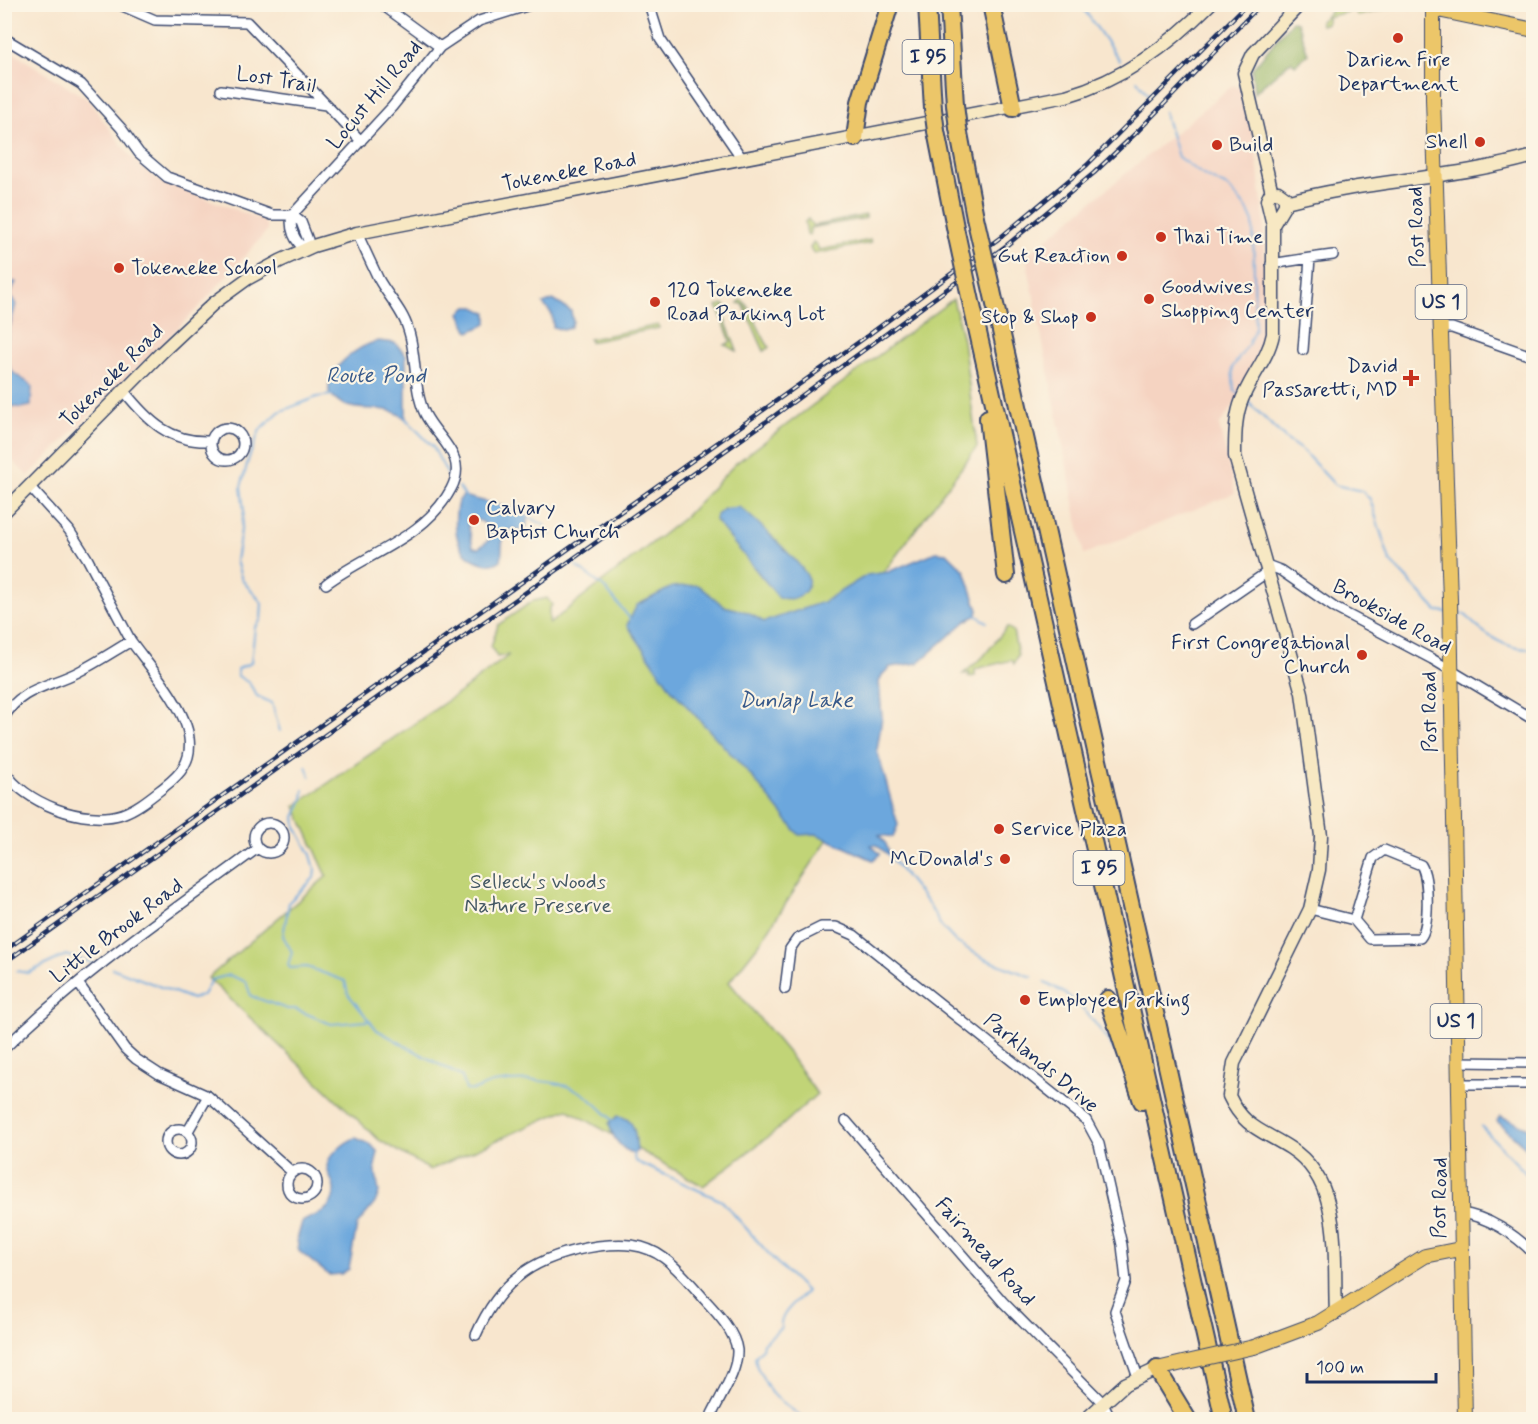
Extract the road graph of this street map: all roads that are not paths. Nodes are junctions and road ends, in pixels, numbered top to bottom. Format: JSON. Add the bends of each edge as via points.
{"nodes":[{"id":1,"x":118,"y":4,"type":"edge"},
{"id":2,"x":381,"y":4,"type":"edge"},
{"id":3,"x":533,"y":4,"type":"edge"},
{"id":4,"x":649,"y":4,"type":"edge"},
{"id":5,"x":890,"y":4,"type":"edge"},
{"id":6,"x":927,"y":4,"type":"edge"},
{"id":7,"x":949,"y":4,"type":"edge"},
{"id":8,"x":991,"y":4,"type":"edge"},
{"id":9,"x":1210,"y":4,"type":"edge"},
{"id":10,"x":1300,"y":4,"type":"edge"},
{"id":11,"x":1433,"y":7,"type":"edge"},
{"id":12,"x":1533,"y":30,"type":"edge"},
{"id":13,"x":4,"y":38,"type":"edge"},
{"id":14,"x":440,"y":47,"type":"junction"},
{"id":15,"x":221,"y":90,"type":"dead end"},
{"id":16,"x":326,"y":105,"type":"junction"},
{"id":17,"x":1012,"y":108,"type":"junction"},
{"id":18,"x":855,"y":138,"type":"junction"},
{"id":19,"x":361,"y":141,"type":"junction"},
{"id":20,"x":1533,"y":156,"type":"edge"},
{"id":21,"x":743,"y":159,"type":"junction"},
{"id":22,"x":1436,"y":176,"type":"junction"},
{"id":23,"x":1280,"y":206,"type":"junction"},
{"id":24,"x":292,"y":215,"type":"junction"},
{"id":25,"x":357,"y":233,"type":"junction"},
{"id":26,"x":306,"y":249,"type":"junction"},
{"id":27,"x":1333,"y":255,"type":"dead end"},
{"id":28,"x":1310,"y":258,"type":"junction"},
{"id":29,"x":1271,"y":264,"type":"junction"},
{"id":30,"x":973,"y":311,"type":"junction"},
{"id":31,"x":1442,"y":328,"type":"junction"},
{"id":32,"x":1303,"y":350,"type":"dead end"},
{"id":33,"x":1533,"y":357,"type":"edge"},
{"id":34,"x":123,"y":391,"type":"junction"},
{"id":35,"x":211,"y":441,"type":"dead end"},
{"id":36,"x":30,"y":487,"type":"junction"},
{"id":37,"x":4,"y":512,"type":"edge"},
{"id":38,"x":1265,"y":568,"type":"junction"},
{"id":39,"x":1006,"y":575,"type":"dead end"},
{"id":40,"x":326,"y":584,"type":"dead end"},
{"id":41,"x":1192,"y":624,"type":"dead end"},
{"id":42,"x":131,"y":641,"type":"junction"},
{"id":43,"x":1450,"y":670,"type":"junction"},
{"id":44,"x":4,"y":718,"type":"edge"},
{"id":45,"x":1533,"y":720,"type":"edge"},
{"id":46,"x":4,"y":770,"type":"edge"},
{"id":47,"x":258,"y":848,"type":"dead end"},
{"id":48,"x":1310,"y":909,"type":"junction"},
{"id":49,"x":1354,"y":920,"type":"junction"},
{"id":50,"x":78,"y":983,"type":"junction"},
{"id":51,"x":785,"y":989,"type":"dead end"},
{"id":52,"x":1108,"y":999,"type":"dead end"},
{"id":53,"x":4,"y":1049,"type":"edge"},
{"id":54,"x":1457,"y":1062,"type":"junction"},
{"id":55,"x":1516,"y":1063,"type":"junction"},
{"id":56,"x":1533,"y":1063,"type":"edge"},
{"id":57,"x":1458,"y":1084,"type":"junction"},
{"id":58,"x":1517,"y":1084,"type":"junction"},
{"id":59,"x":1533,"y":1086,"type":"edge"},
{"id":60,"x":208,"y":1096,"type":"junction"},
{"id":61,"x":846,"y":1121,"type":"dead end"},
{"id":62,"x":188,"y":1131,"type":"dead end"},
{"id":63,"x":292,"y":1172,"type":"dead end"},
{"id":64,"x":1460,"y":1213,"type":"junction"},
{"id":65,"x":1460,"y":1249,"type":"junction"},
{"id":66,"x":1533,"y":1254,"type":"edge"},
{"id":67,"x":1189,"y":1264,"type":"junction"},
{"id":68,"x":1336,"y":1313,"type":"junction"},
{"id":69,"x":476,"y":1335,"type":"dead end"},
{"id":70,"x":1157,"y":1370,"type":"junction"},
{"id":71,"x":1138,"y":1377,"type":"junction"},
{"id":72,"x":1102,"y":1402,"type":"junction"},
{"id":73,"x":713,"y":1419,"type":"edge"},
{"id":74,"x":1085,"y":1419,"type":"edge"},
{"id":75,"x":1111,"y":1419,"type":"edge"},
{"id":76,"x":1188,"y":1419,"type":"edge"},
{"id":77,"x":1224,"y":1419,"type":"edge"},
{"id":78,"x":1247,"y":1419,"type":"edge"},
{"id":79,"x":1464,"y":1419,"type":"edge"}],
"edges":[{"from":1,"to":16,"type":"street","via":[[155,20],[248,22]]},
{"from":2,"to":14,"type":"street"},
{"from":3,"to":14,"type":"street","name":"Locust Hill Road","via":[[479,21]]},
{"from":4,"to":21,"type":"street","via":[[660,39]]},
{"from":5,"to":18,"type":"highway","via":[[860,102]]},
{"from":6,"to":30,"type":"highway","number":"I 95","bridge":true,"via":[[936,131]]},
{"from":7,"to":78,"type":"highway","number":"I 95","bridge":true,"via":[[955,105],[975,217]]},
{"from":8,"to":17,"type":"highway"},
{"from":9,"to":17,"type":"street","name":"Tokeneke Road","via":[[1176,36],[1120,75],[1080,92]]},
{"from":10,"to":23,"type":"street","via":[[1253,54],[1244,73],[1272,193],[1283,194]]},
{"from":11,"to":12,"type":"main road"},
{"from":11,"to":22,"type":"main road","name":"Post Road","number":"US 1"},
{"from":13,"to":24,"type":"street","via":[[81,84],[139,153],[167,177],[272,214]]},
{"from":14,"to":19,"type":"street","name":"Locust Hill Road"},
{"from":15,"to":16,"type":"street","name":"Lost Trail"},
{"from":16,"to":19,"type":"street"},
{"from":17,"to":18,"type":"street","name":"Tokeneke Road"},
{"from":18,"to":21,"type":"street","name":"Tokeneke Road"},
{"from":19,"to":24,"type":"street","name":"Locust Hill Road"},
{"from":20,"to":22,"type":"street"},
{"from":21,"to":25,"type":"street","name":"Tokeneke Road"},
{"from":22,"to":23,"type":"street","via":[[1320,193]]},
{"from":22,"to":31,"type":"main road","name":"Post Road","number":"US 1"},
{"from":23,"to":29,"type":"street","via":[[1273,225]]},
{"from":24,"to":26,"type":"street","via":[[301,222],[308,240]]},
{"from":25,"to":26,"type":"street","name":"Tokeneke Road"},
{"from":25,"to":40,"type":"street","via":[[408,328],[424,413],[458,465],[451,489],[397,544]]},
{"from":26,"to":34,"type":"street","name":"Tokeneke Road","via":[[248,279],[214,303]]},
{"from":27,"to":28,"type":"street"},
{"from":28,"to":29,"type":"street"},
{"from":28,"to":32,"type":"street"},
{"from":29,"to":38,"type":"street","via":[[1274,334],[1270,351],[1241,404],[1235,456]]},
{"from":30,"to":39,"type":"highway"},
{"from":30,"to":67,"type":"highway","number":"I 95"},
{"from":31,"to":33,"type":"street","via":[[1452,328]]},
{"from":31,"to":43,"type":"main road","name":"Post Road","number":"US 1"},
{"from":34,"to":35,"type":"street","via":[[149,422],[174,438]]},
{"from":34,"to":36,"type":"street","name":"Tokeneke Road"},
{"from":36,"to":37,"type":"street","name":"Tokeneke Road"},
{"from":36,"to":42,"type":"street","via":[[69,530]]},
{"from":38,"to":41,"type":"street"},
{"from":38,"to":43,"type":"street","name":"Brookside Road","via":[[1280,570],[1352,618]]},
{"from":38,"to":48,"type":"street","via":[[1302,693],[1310,743],[1321,836],[1319,870]]},
{"from":42,"to":44,"type":"street","via":[[78,672],[29,691]]},
{"from":42,"to":46,"type":"street","via":[[185,723],[190,750],[181,772],[136,807],[122,814],[97,817],[35,798],[19,788]]},
{"from":43,"to":45,"type":"street","name":"Brookside Road"},
{"from":43,"to":54,"type":"main road","name":"Post Road","number":"US 1"},
{"from":47,"to":50,"type":"street","name":"Little Brook Road"},
{"from":48,"to":49,"type":"street"},
{"from":48,"to":68,"type":"street","via":[[1234,1063],[1229,1095],[1248,1125],[1296,1152],[1311,1164],[1320,1179],[1331,1214]]},
{"from":49,"to":49,"type":"street","via":[[1370,939],[1420,938],[1427,926],[1426,878],[1421,865],[1384,850],[1378,852],[1372,858]]},
{"from":50,"to":53,"type":"street","name":"Little Brook Road"},
{"from":50,"to":60,"type":"street","via":[[136,1059]]},
{"from":51,"to":71,"type":"street","name":"Parklands Drive","via":[[790,949],[797,939],[820,927],[836,927],[854,935],[1086,1120],[1099,1144],[1122,1245],[1126,1281],[1115,1311]]},
{"from":52,"to":67,"type":"highway","via":[[1136,1080]]},
{"from":54,"to":55,"type":"street"},
{"from":54,"to":57,"type":"main road","name":"Post Road","number":"US 1"},
{"from":55,"to":56,"type":"street"},
{"from":55,"to":58,"type":"street"},
{"from":57,"to":58,"type":"street"},
{"from":57,"to":64,"type":"main road","name":"Post Road","number":"US 1"},
{"from":58,"to":59,"type":"street"},
{"from":60,"to":62,"type":"street"},
{"from":60,"to":63,"type":"street"},
{"from":61,"to":72,"type":"street","name":"Fairmead Road","via":[[1003,1302]]},
{"from":64,"to":65,"type":"main road","name":"Post Road","number":"US 1"},
{"from":64,"to":66,"type":"street","via":[[1475,1215],[1504,1230]]},
{"from":65,"to":68,"type":"main road","via":[[1425,1256]]},
{"from":65,"to":79,"type":"main road","name":"Post Road","number":"US 1"},
{"from":67,"to":77,"type":"highway","number":"I 95"},
{"from":68,"to":70,"type":"main road","bridge":true,"via":[[1299,1332],[1254,1347]]},
{"from":69,"to":73,"type":"street","via":[[501,1292],[549,1258],[576,1248],[632,1244],[663,1257],[699,1292],[731,1334],[736,1350],[733,1372],[712,1413]]},
{"from":70,"to":71,"type":"street"},
{"from":70,"to":76,"type":"highway"},
{"from":71,"to":72,"type":"street"},
{"from":72,"to":74,"type":"street"},
{"from":72,"to":75,"type":"street","name":"Fairmead Road"}]}
